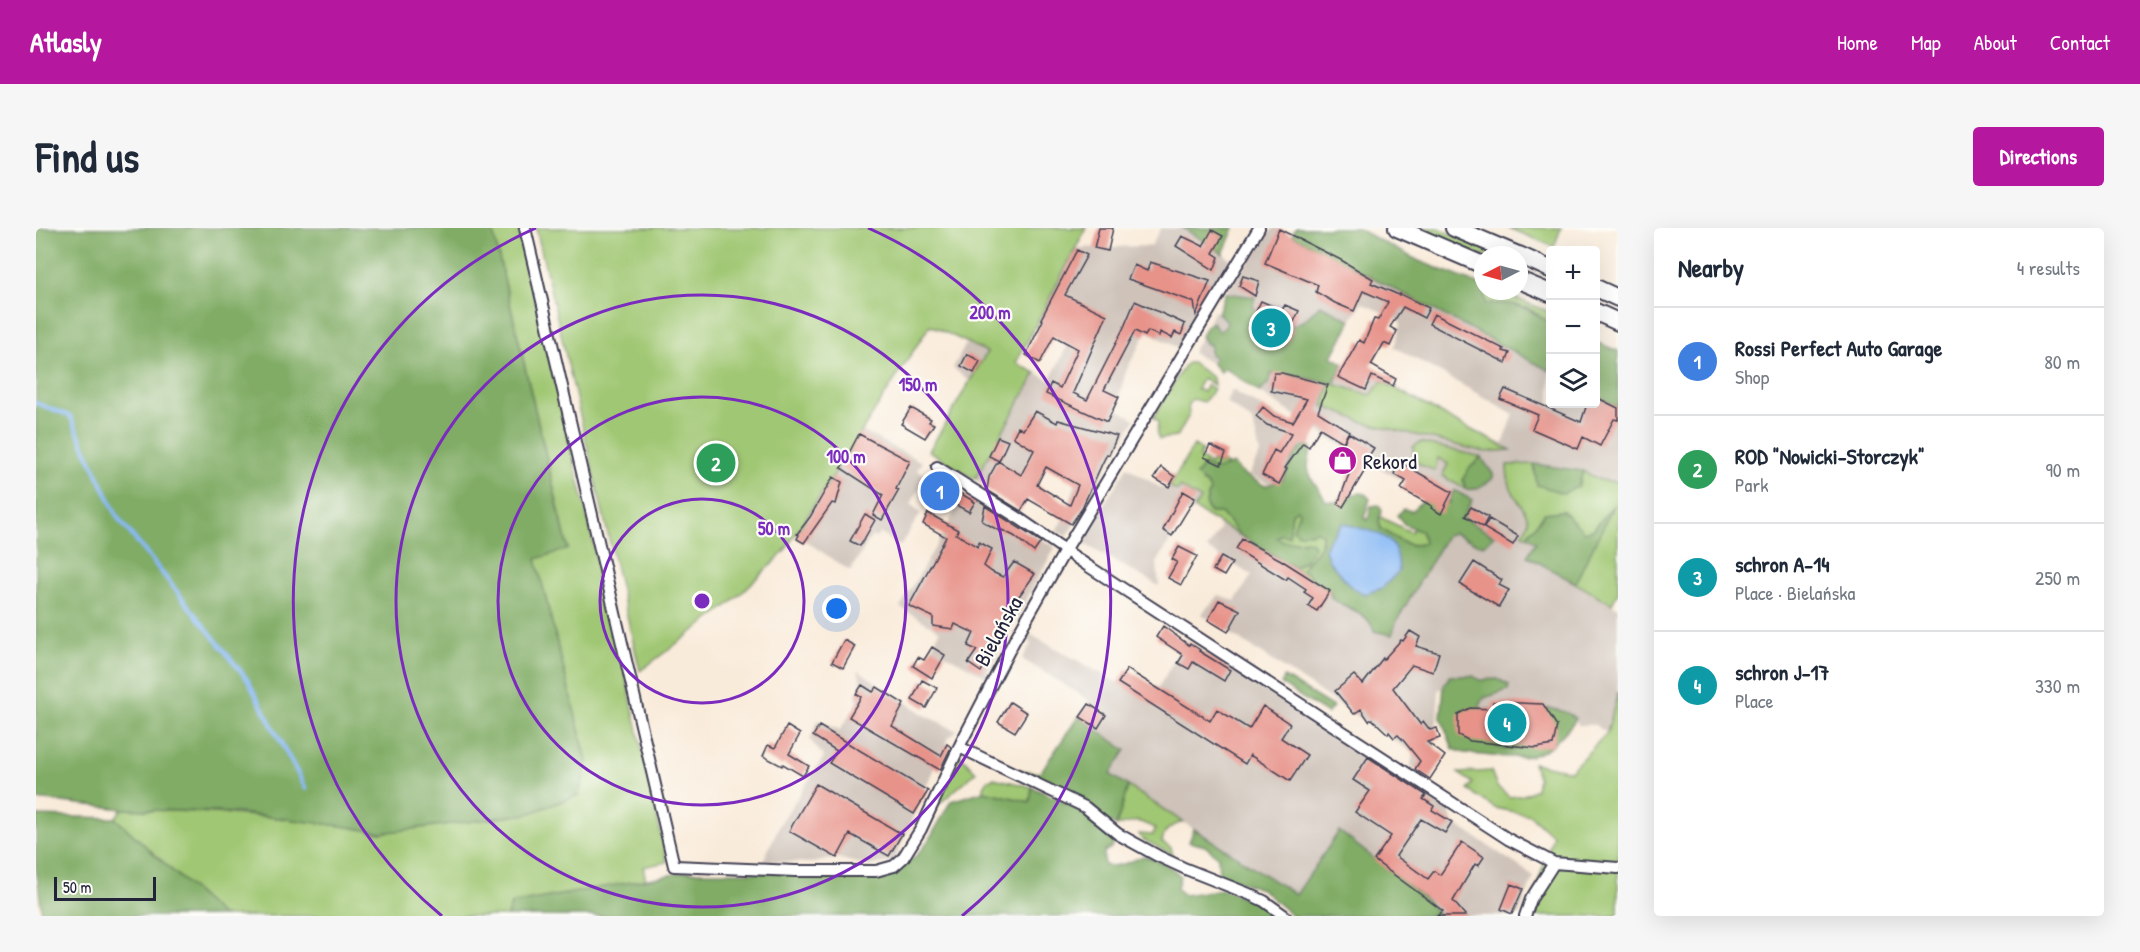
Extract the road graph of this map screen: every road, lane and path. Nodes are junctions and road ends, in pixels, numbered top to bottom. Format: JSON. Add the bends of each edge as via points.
{"nodes":[{"id":1,"x":525,"y":228,"type":"edge"},
{"id":2,"x":1259,"y":228,"type":"edge"},
{"id":3,"x":1397,"y":228,"type":"edge"},
{"id":4,"x":1454,"y":228,"type":"edge"},
{"id":5,"x":1497,"y":246,"type":"edge"},
{"id":6,"x":1528,"y":259,"type":"edge"},
{"id":7,"x":1474,"y":261,"type":"edge"},
{"id":8,"x":1546,"y":267,"type":"edge"},
{"id":9,"x":1528,"y":284,"type":"edge"},
{"id":10,"x":1600,"y":290,"type":"edge"},
{"id":11,"x":1546,"y":291,"type":"edge"},
{"id":12,"x":1618,"y":298,"type":"edge"},
{"id":13,"x":1600,"y":314,"type":"edge"},
{"id":14,"x":1618,"y":322,"type":"edge"},
{"id":15,"x":937,"y":467,"type":"dead end"},
{"id":16,"x":1066,"y":549,"type":"junction"},
{"id":17,"x":959,"y":747,"type":"junction"},
{"id":18,"x":1554,"y":863,"type":"junction"},
{"id":19,"x":1618,"y":868,"type":"edge"},
{"id":20,"x":1285,"y":916,"type":"edge"},
{"id":21,"x":1525,"y":916,"type":"edge"}],
"edges":[{"from":1,"to":17,"type":"street","name":"Bielańska","via":[[674,866],[795,871],[876,871],[894,866],[921,830]]},
{"from":2,"to":16,"type":"street","name":"Bielańska"},
{"from":3,"to":7,"type":"street"},
{"from":4,"to":5,"type":"street"},
{"from":6,"to":8,"type":"street"},
{"from":9,"to":11,"type":"street"},
{"from":10,"to":12,"type":"street"},
{"from":13,"to":14,"type":"street"},
{"from":15,"to":16,"type":"street"},
{"from":16,"to":17,"type":"street","name":"Bielańska"},
{"from":16,"to":18,"type":"street","via":[[1508,839]]},
{"from":17,"to":20,"type":"street","via":[[1084,807],[1118,834],[1158,856],[1256,897]]},
{"from":18,"to":19,"type":"street"},
{"from":18,"to":21,"type":"street"}]}
